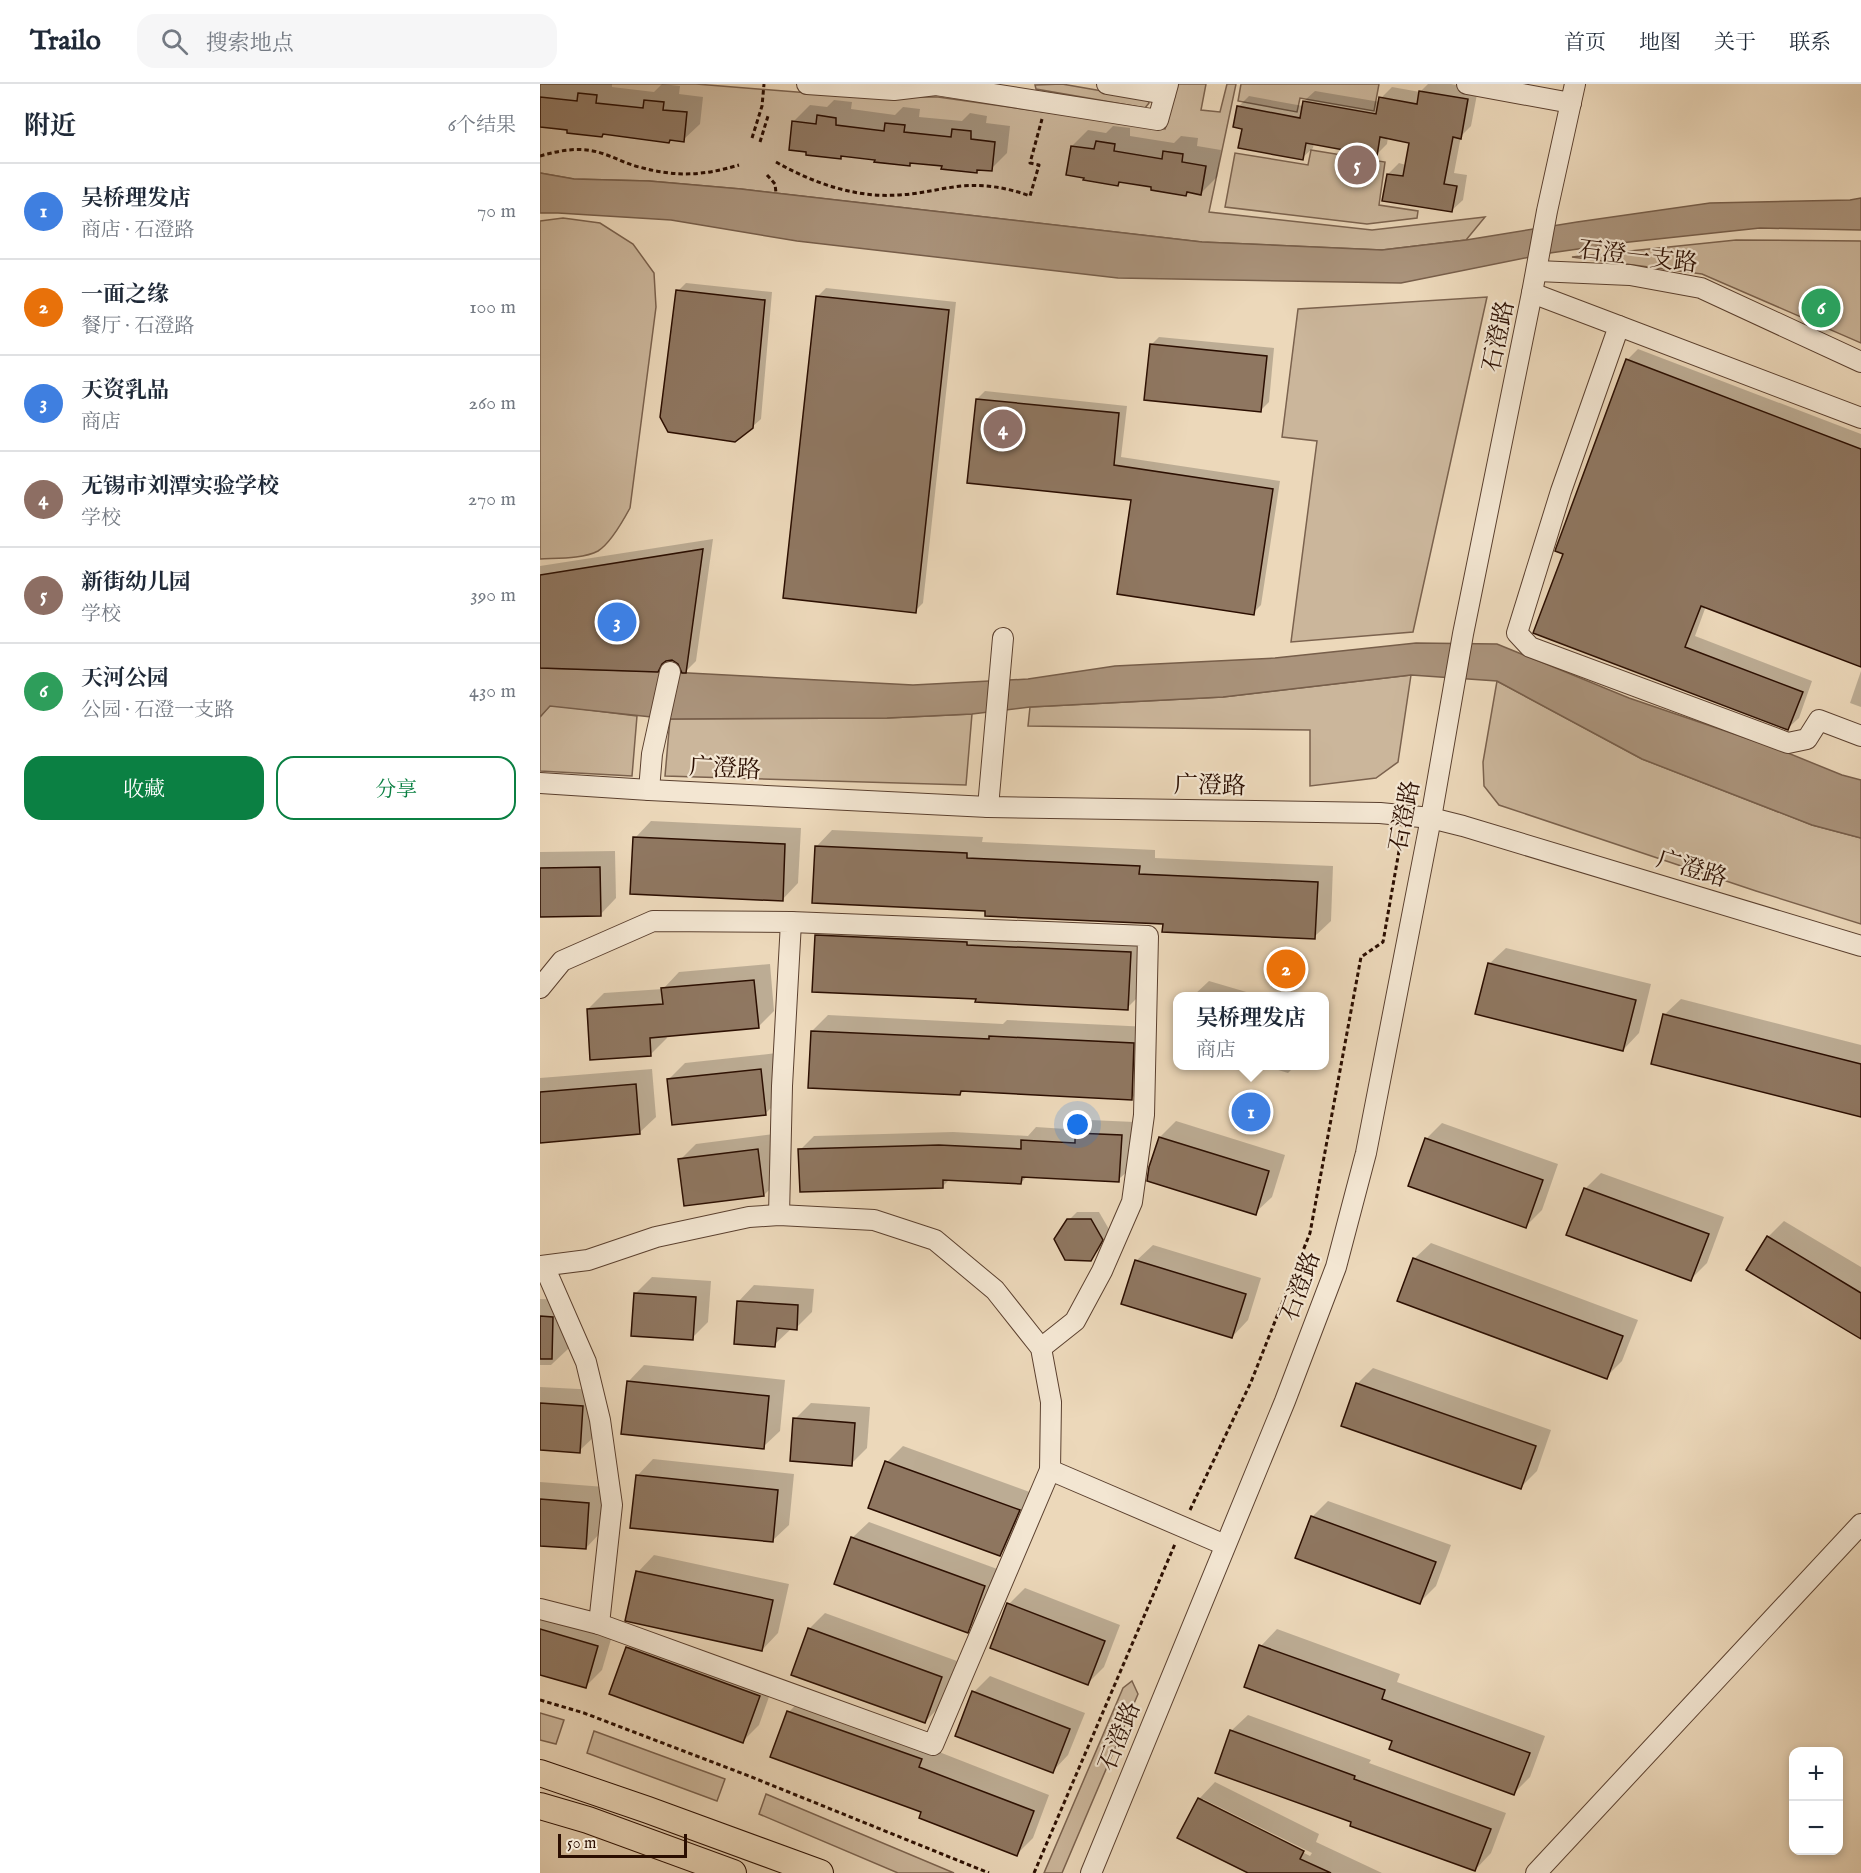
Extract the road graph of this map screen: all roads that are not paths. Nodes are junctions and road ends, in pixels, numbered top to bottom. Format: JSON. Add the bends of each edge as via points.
{"nodes":[{"id":1,"x":807,"y":84,"type":"edge"},
{"id":2,"x":1107,"y":84,"type":"edge"},
{"id":3,"x":1467,"y":84,"type":"edge"},
{"id":4,"x":1167,"y":89,"type":"edge"},
{"id":5,"x":1574,"y":89,"type":"edge"},
{"id":6,"x":1024,"y":92,"type":"edge"},
{"id":7,"x":1537,"y":271,"type":"junction"},
{"id":8,"x":1532,"y":293,"type":"junction"},
{"id":9,"x":1618,"y":326,"type":"junction"},
{"id":10,"x":1861,"y":362,"type":"edge"},
{"id":11,"x":1861,"y":418,"type":"edge"},
{"id":12,"x":1003,"y":638,"type":"dead end"},
{"id":13,"x":670,"y":672,"type":"dead end"},
{"id":14,"x":1861,"y":736,"type":"edge"},
{"id":15,"x":540,"y":783,"type":"edge"},
{"id":16,"x":649,"y":790,"type":"junction"},
{"id":17,"x":988,"y":807,"type":"junction"},
{"id":18,"x":1431,"y":818,"type":"junction"},
{"id":19,"x":791,"y":922,"type":"junction"},
{"id":20,"x":1861,"y":946,"type":"edge"},
{"id":21,"x":540,"y":988,"type":"edge"},
{"id":22,"x":779,"y":1215,"type":"junction"},
{"id":23,"x":542,"y":1266,"type":"edge"},
{"id":24,"x":1041,"y":1348,"type":"junction"},
{"id":25,"x":1050,"y":1470,"type":"junction"},
{"id":26,"x":1861,"y":1524,"type":"edge"},
{"id":27,"x":1225,"y":1545,"type":"junction"},
{"id":28,"x":540,"y":1609,"type":"edge"},
{"id":29,"x":599,"y":1624,"type":"junction"},
{"id":30,"x":540,"y":1773,"type":"edge"},
{"id":31,"x":540,"y":1806,"type":"edge"},
{"id":32,"x":734,"y":1873,"type":"edge"},
{"id":33,"x":820,"y":1873,"type":"edge"},
{"id":34,"x":1091,"y":1873,"type":"edge"},
{"id":35,"x":1536,"y":1873,"type":"edge"}],
"edges":[{"from":1,"to":6,"type":"street","via":[[894,90],[936,85]]},
{"from":2,"to":4,"type":"street"},
{"from":3,"to":5,"type":"street"},
{"from":4,"to":6,"type":"street","via":[[1158,120]]},
{"from":5,"to":7,"type":"street","name":"石澄路","via":[[1546,211]]},
{"from":7,"to":8,"type":"street","name":"石澄路"},
{"from":7,"to":10,"type":"street","name":"石澄一支路","via":[[1630,275],[1701,288]]},
{"from":8,"to":9,"type":"street"},
{"from":8,"to":18,"type":"street","name":"石澄路","via":[[1462,634]]},
{"from":9,"to":11,"type":"street"},
{"from":9,"to":14,"type":"street","via":[[1517,633],[1530,647],[1788,743],[1807,739],[1819,720]]},
{"from":12,"to":17,"type":"street"},
{"from":13,"to":16,"type":"street","via":[[652,754]]},
{"from":15,"to":16,"type":"street","name":"广澄路"},
{"from":16,"to":17,"type":"street","name":"广澄路"},
{"from":17,"to":18,"type":"street","name":"广澄路","via":[[1380,813]]},
{"from":18,"to":20,"type":"street","name":"广澄路"},
{"from":18,"to":27,"type":"street","name":"石澄路","via":[[1366,1153],[1336,1267]]},
{"from":19,"to":21,"type":"street","via":[[653,921],[562,961]]},
{"from":19,"to":22,"type":"street"},
{"from":19,"to":24,"type":"street","via":[[1148,936],[1144,1115],[1132,1202],[1075,1321]]},
{"from":22,"to":23,"type":"street","via":[[749,1217],[656,1237],[588,1260]]},
{"from":22,"to":24,"type":"street","via":[[874,1220],[935,1240],[995,1290]]},
{"from":23,"to":29,"type":"street","via":[[586,1362],[600,1419],[612,1505]]},
{"from":24,"to":25,"type":"street","via":[[1051,1402]]},
{"from":25,"to":27,"type":"street"},
{"from":25,"to":29,"type":"street","via":[[933,1745]]},
{"from":26,"to":35,"type":"street"},
{"from":27,"to":34,"type":"street","name":"石澄路"},
{"from":28,"to":29,"type":"street"},
{"from":30,"to":33,"type":"main road"},
{"from":31,"to":32,"type":"main road"}]}
